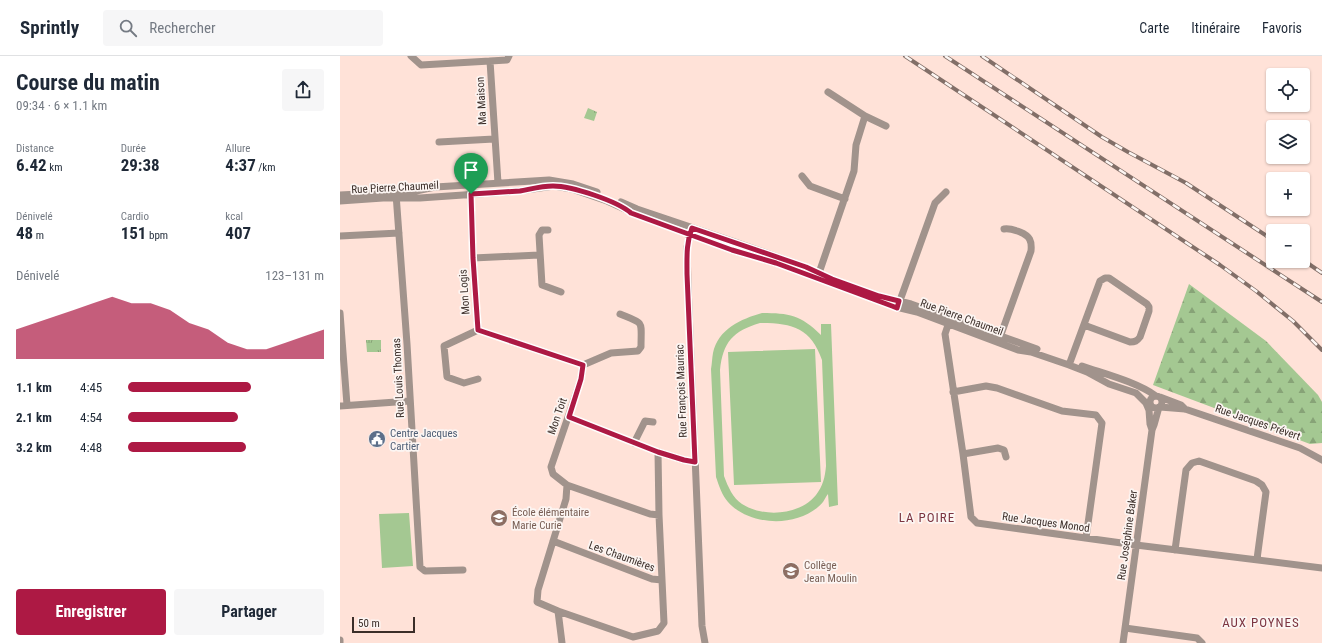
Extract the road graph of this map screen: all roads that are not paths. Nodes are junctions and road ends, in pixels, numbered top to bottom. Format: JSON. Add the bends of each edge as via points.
{"nodes":[{"id":1,"x":411,"y":56,"type":"edge"},
{"id":2,"x":509,"y":56,"type":"edge"},
{"id":3,"x":490,"y":61,"type":"junction"},
{"id":4,"x":828,"y":92,"type":"dead end"},
{"id":5,"x":865,"y":116,"type":"junction"},
{"id":6,"x":886,"y":126,"type":"dead end"},
{"id":7,"x":494,"y":139,"type":"junction"},
{"id":8,"x":439,"y":142,"type":"dead end"},
{"id":9,"x":802,"y":176,"type":"dead end"},
{"id":10,"x":498,"y":183,"type":"junction"},
{"id":11,"x":460,"y":186,"type":"junction"},
{"id":12,"x":489,"y":192,"type":"junction"},
{"id":13,"x":946,"y":192,"type":"dead end"},
{"id":14,"x":471,"y":194,"type":"junction"},
{"id":15,"x":340,"y":195,"type":"edge"},
{"id":16,"x":396,"y":195,"type":"junction"},
{"id":17,"x":845,"y":199,"type":"junction"},
{"id":18,"x":340,"y":201,"type":"edge"},
{"id":19,"x":1004,"y":229,"type":"dead end"},
{"id":20,"x":548,"y":230,"type":"dead end"},
{"id":21,"x":691,"y":231,"type":"junction"},
{"id":22,"x":399,"y":232,"type":"junction"},
{"id":23,"x":340,"y":236,"type":"edge"},
{"id":24,"x":539,"y":255,"type":"junction"},
{"id":25,"x":473,"y":258,"type":"junction"},
{"id":26,"x":818,"y":273,"type":"junction"},
{"id":27,"x":561,"y":292,"type":"dead end"},
{"id":28,"x":898,"y":304,"type":"junction"},
{"id":29,"x":340,"y":313,"type":"edge"},
{"id":30,"x":620,"y":314,"type":"dead end"},
{"id":31,"x":949,"y":320,"type":"junction"},
{"id":32,"x":1084,"y":325,"type":"junction"},
{"id":33,"x":478,"y":330,"type":"junction"},
{"id":34,"x":999,"y":339,"type":"junction"},
{"id":35,"x":1070,"y":363,"type":"junction"},
{"id":36,"x":583,"y":365,"type":"junction"},
{"id":37,"x":478,"y":379,"type":"dead end"},
{"id":38,"x":953,"y":392,"type":"junction"},
{"id":39,"x":1158,"y":396,"type":"junction"},
{"id":40,"x":410,"y":401,"type":"junction"},
{"id":41,"x":344,"y":405,"type":"edge"},
{"id":42,"x":1153,"y":407,"type":"junction"},
{"id":43,"x":1185,"y":409,"type":"junction"},
{"id":44,"x":569,"y":417,"type":"junction"},
{"id":45,"x":653,"y":422,"type":"dead end"},
{"id":46,"x":1152,"y":430,"type":"junction"},
{"id":47,"x":634,"y":443,"type":"junction"},
{"id":48,"x":658,"y":452,"type":"junction"},
{"id":49,"x":963,"y":454,"type":"junction"},
{"id":50,"x":1006,"y":458,"type":"dead end"},
{"id":51,"x":1322,"y":460,"type":"edge"},
{"id":52,"x":695,"y":462,"type":"junction"},
{"id":53,"x":567,"y":485,"type":"junction"},
{"id":54,"x":659,"y":515,"type":"junction"},
{"id":55,"x":1086,"y":538,"type":"junction"},
{"id":56,"x":552,"y":541,"type":"junction"},
{"id":57,"x":1136,"y":545,"type":"junction"},
{"id":58,"x":1175,"y":550,"type":"junction"},
{"id":59,"x":1257,"y":560,"type":"junction"},
{"id":60,"x":1322,"y":568,"type":"edge"},
{"id":61,"x":463,"y":570,"type":"dead end"},
{"id":62,"x":662,"y":580,"type":"junction"},
{"id":63,"x":558,"y":611,"type":"junction"},
{"id":64,"x":1125,"y":628,"type":"junction"},
{"id":65,"x":633,"y":640,"type":"edge"},
{"id":66,"x":562,"y":643,"type":"edge"},
{"id":67,"x":705,"y":643,"type":"edge"},
{"id":68,"x":1123,"y":643,"type":"edge"},
{"id":69,"x":1202,"y":643,"type":"edge"}],
"edges":[{"from":1,"to":3,"type":"street","name":"Ma Maison","via":[[421,65]]},
{"from":2,"to":3,"type":"street","name":"Ma Maison","via":[[507,60]]},
{"from":3,"to":7,"type":"street","name":"Ma Maison"},
{"from":4,"to":5,"type":"street"},
{"from":5,"to":6,"type":"street"},
{"from":5,"to":17,"type":"street","via":[[856,145],[854,171]]},
{"from":7,"to":8,"type":"street","name":"Ma Maison"},
{"from":7,"to":10,"type":"street","name":"Ma Maison"},
{"from":9,"to":17,"type":"street","via":[[810,186]]},
{"from":10,"to":11,"type":"street","name":"Rue Pierre Chaumeil"},
{"from":10,"to":12,"type":"street"},
{"from":10,"to":21,"type":"street","name":"Rue Pierre Chaumeil","via":[[549,180],[573,184]]},
{"from":11,"to":14,"type":"street"},
{"from":11,"to":16,"type":"street","name":"Rue Pierre Chaumeil","via":[[435,187]]},
{"from":12,"to":14,"type":"street","name":"Rue Pierre Chaumeil"},
{"from":12,"to":21,"type":"street","name":"Rue Pierre Chaumeil","via":[[554,186],[572,189],[606,200],[631,213]]},
{"from":13,"to":28,"type":"street","via":[[935,203]]},
{"from":14,"to":16,"type":"street","name":"Rue Pierre Chaumeil","via":[[420,198]]},
{"from":14,"to":25,"type":"street","name":"Mon Logis"},
{"from":15,"to":16,"type":"street","name":"Rue Pierre Chaumeil"},
{"from":16,"to":18,"type":"street","name":"Rue Pierre Chaumeil"},
{"from":16,"to":22,"type":"street","name":"Rue Louis Thomas"},
{"from":17,"to":26,"type":"street"},
{"from":19,"to":34,"type":"street","via":[[1010,228],[1027,235],[1032,246]]},
{"from":20,"to":24,"type":"street","via":[[542,230],[539,235]]},
{"from":21,"to":26,"type":"street","name":"Rue Pierre Chaumeil","via":[[756,249]]},
{"from":21,"to":28,"type":"street","name":"Rue Pierre Chaumeil","via":[[830,284]]},
{"from":21,"to":52,"type":"street","name":"Rue François Mauriac","via":[[687,247]]},
{"from":22,"to":23,"type":"street"},
{"from":22,"to":40,"type":"street","name":"Rue Louis Thomas"},
{"from":24,"to":25,"type":"street"},
{"from":24,"to":27,"type":"street","via":[[542,285]]},
{"from":25,"to":33,"type":"street","name":"Mon Logis"},
{"from":26,"to":28,"type":"street","name":"Rue Pierre Chaumeil"},
{"from":28,"to":31,"type":"street","name":"Rue Pierre Chaumeil"},
{"from":29,"to":41,"type":"street"},
{"from":30,"to":36,"type":"street","via":[[639,321],[641,347],[638,350],[611,353]]},
{"from":31,"to":34,"type":"street","name":"Rue Pierre Chaumeil"},
{"from":31,"to":38,"type":"street","name":"Rue Jacques Monod","via":[[945,334]]},
{"from":32,"to":32,"type":"street","via":[[1100,281],[1105,278],[1109,278],[1149,307],[1140,337],[1134,342]]},
{"from":32,"to":35,"type":"street"},
{"from":33,"to":36,"type":"street"},
{"from":33,"to":37,"type":"street","via":[[444,346],[447,377],[464,383]]},
{"from":34,"to":35,"type":"street","name":"Rue Pierre Chaumeil","via":[[1018,350]]},
{"from":35,"to":39,"type":"street","name":"Rue Pierre Chaumeil","via":[[1130,383]]},
{"from":35,"to":42,"type":"street","name":"Rue Pierre Chaumeil","via":[[1109,384],[1136,393]]},
{"from":36,"to":44,"type":"street","name":"Mon Toit"},
{"from":38,"to":49,"type":"street","name":"Rue Jacques Monod"},
{"from":38,"to":55,"type":"street","via":[[986,386],[1062,411],[1096,415],[1102,423]]},
{"from":39,"to":42,"type":"street","via":[[1162,402]]},
{"from":39,"to":42,"type":"street","via":[[1150,400]]},
{"from":39,"to":43,"type":"street","name":"Rue Jacques Prévert"},
{"from":40,"to":41,"type":"street"},
{"from":40,"to":61,"type":"street","name":"Rue Louis Thomas","via":[[420,567],[425,571]]},
{"from":42,"to":43,"type":"street","name":"Rue Jacques Prévert"},
{"from":42,"to":46,"type":"street","name":"Rue Joséphine Baker"},
{"from":42,"to":46,"type":"street","name":"Rue Joséphine Baker","via":[[1150,424]]},
{"from":43,"to":51,"type":"street","name":"Rue Jacques Prévert","via":[[1300,448]]},
{"from":44,"to":47,"type":"street"},
{"from":44,"to":53,"type":"street","name":"Mon Toit","via":[[551,467],[553,474]]},
{"from":45,"to":47,"type":"street","via":[[645,421]]},
{"from":46,"to":57,"type":"street","name":"Rue Joséphine Baker"},
{"from":47,"to":48,"type":"street"},
{"from":48,"to":52,"type":"street"},
{"from":48,"to":54,"type":"street","name":"Les Chaumières"},
{"from":49,"to":50,"type":"street","via":[[998,448],[1004,450]]},
{"from":49,"to":55,"type":"street","name":"Rue Jacques Monod","via":[[971,517],[977,524]]},
{"from":52,"to":67,"type":"street","name":"Rue François Mauriac","via":[[702,626]]},
{"from":53,"to":54,"type":"street"},
{"from":53,"to":56,"type":"street","name":"Les Chaumières","via":[[566,499]]},
{"from":54,"to":62,"type":"street","name":"Les Chaumières"},
{"from":55,"to":57,"type":"street","name":"Rue Jacques Monod"},
{"from":56,"to":62,"type":"street","name":"Les Chaumières","via":[[652,579]]},
{"from":56,"to":63,"type":"street","name":"Les Chaumières","via":[[537,602]]},
{"from":57,"to":58,"type":"street","name":"Rue Jacques Monod"},
{"from":57,"to":64,"type":"street","name":"Rue Joséphine Baker"},
{"from":58,"to":59,"type":"street","name":"Rue Jacques Monod"},
{"from":58,"to":59,"type":"street","via":[[1186,470],[1192,463],[1199,461],[1256,481],[1264,487],[1266,492]]},
{"from":59,"to":60,"type":"street","name":"Rue Jacques Monod"},
{"from":62,"to":65,"type":"street","name":"Les Chaumières","via":[[664,623],[658,631]]},
{"from":63,"to":65,"type":"street","name":"Les Chaumières"},
{"from":63,"to":66,"type":"street"},
{"from":64,"to":68,"type":"street","name":"Rue Joséphine Baker"},
{"from":64,"to":69,"type":"street","via":[[1197,638]]}]}
